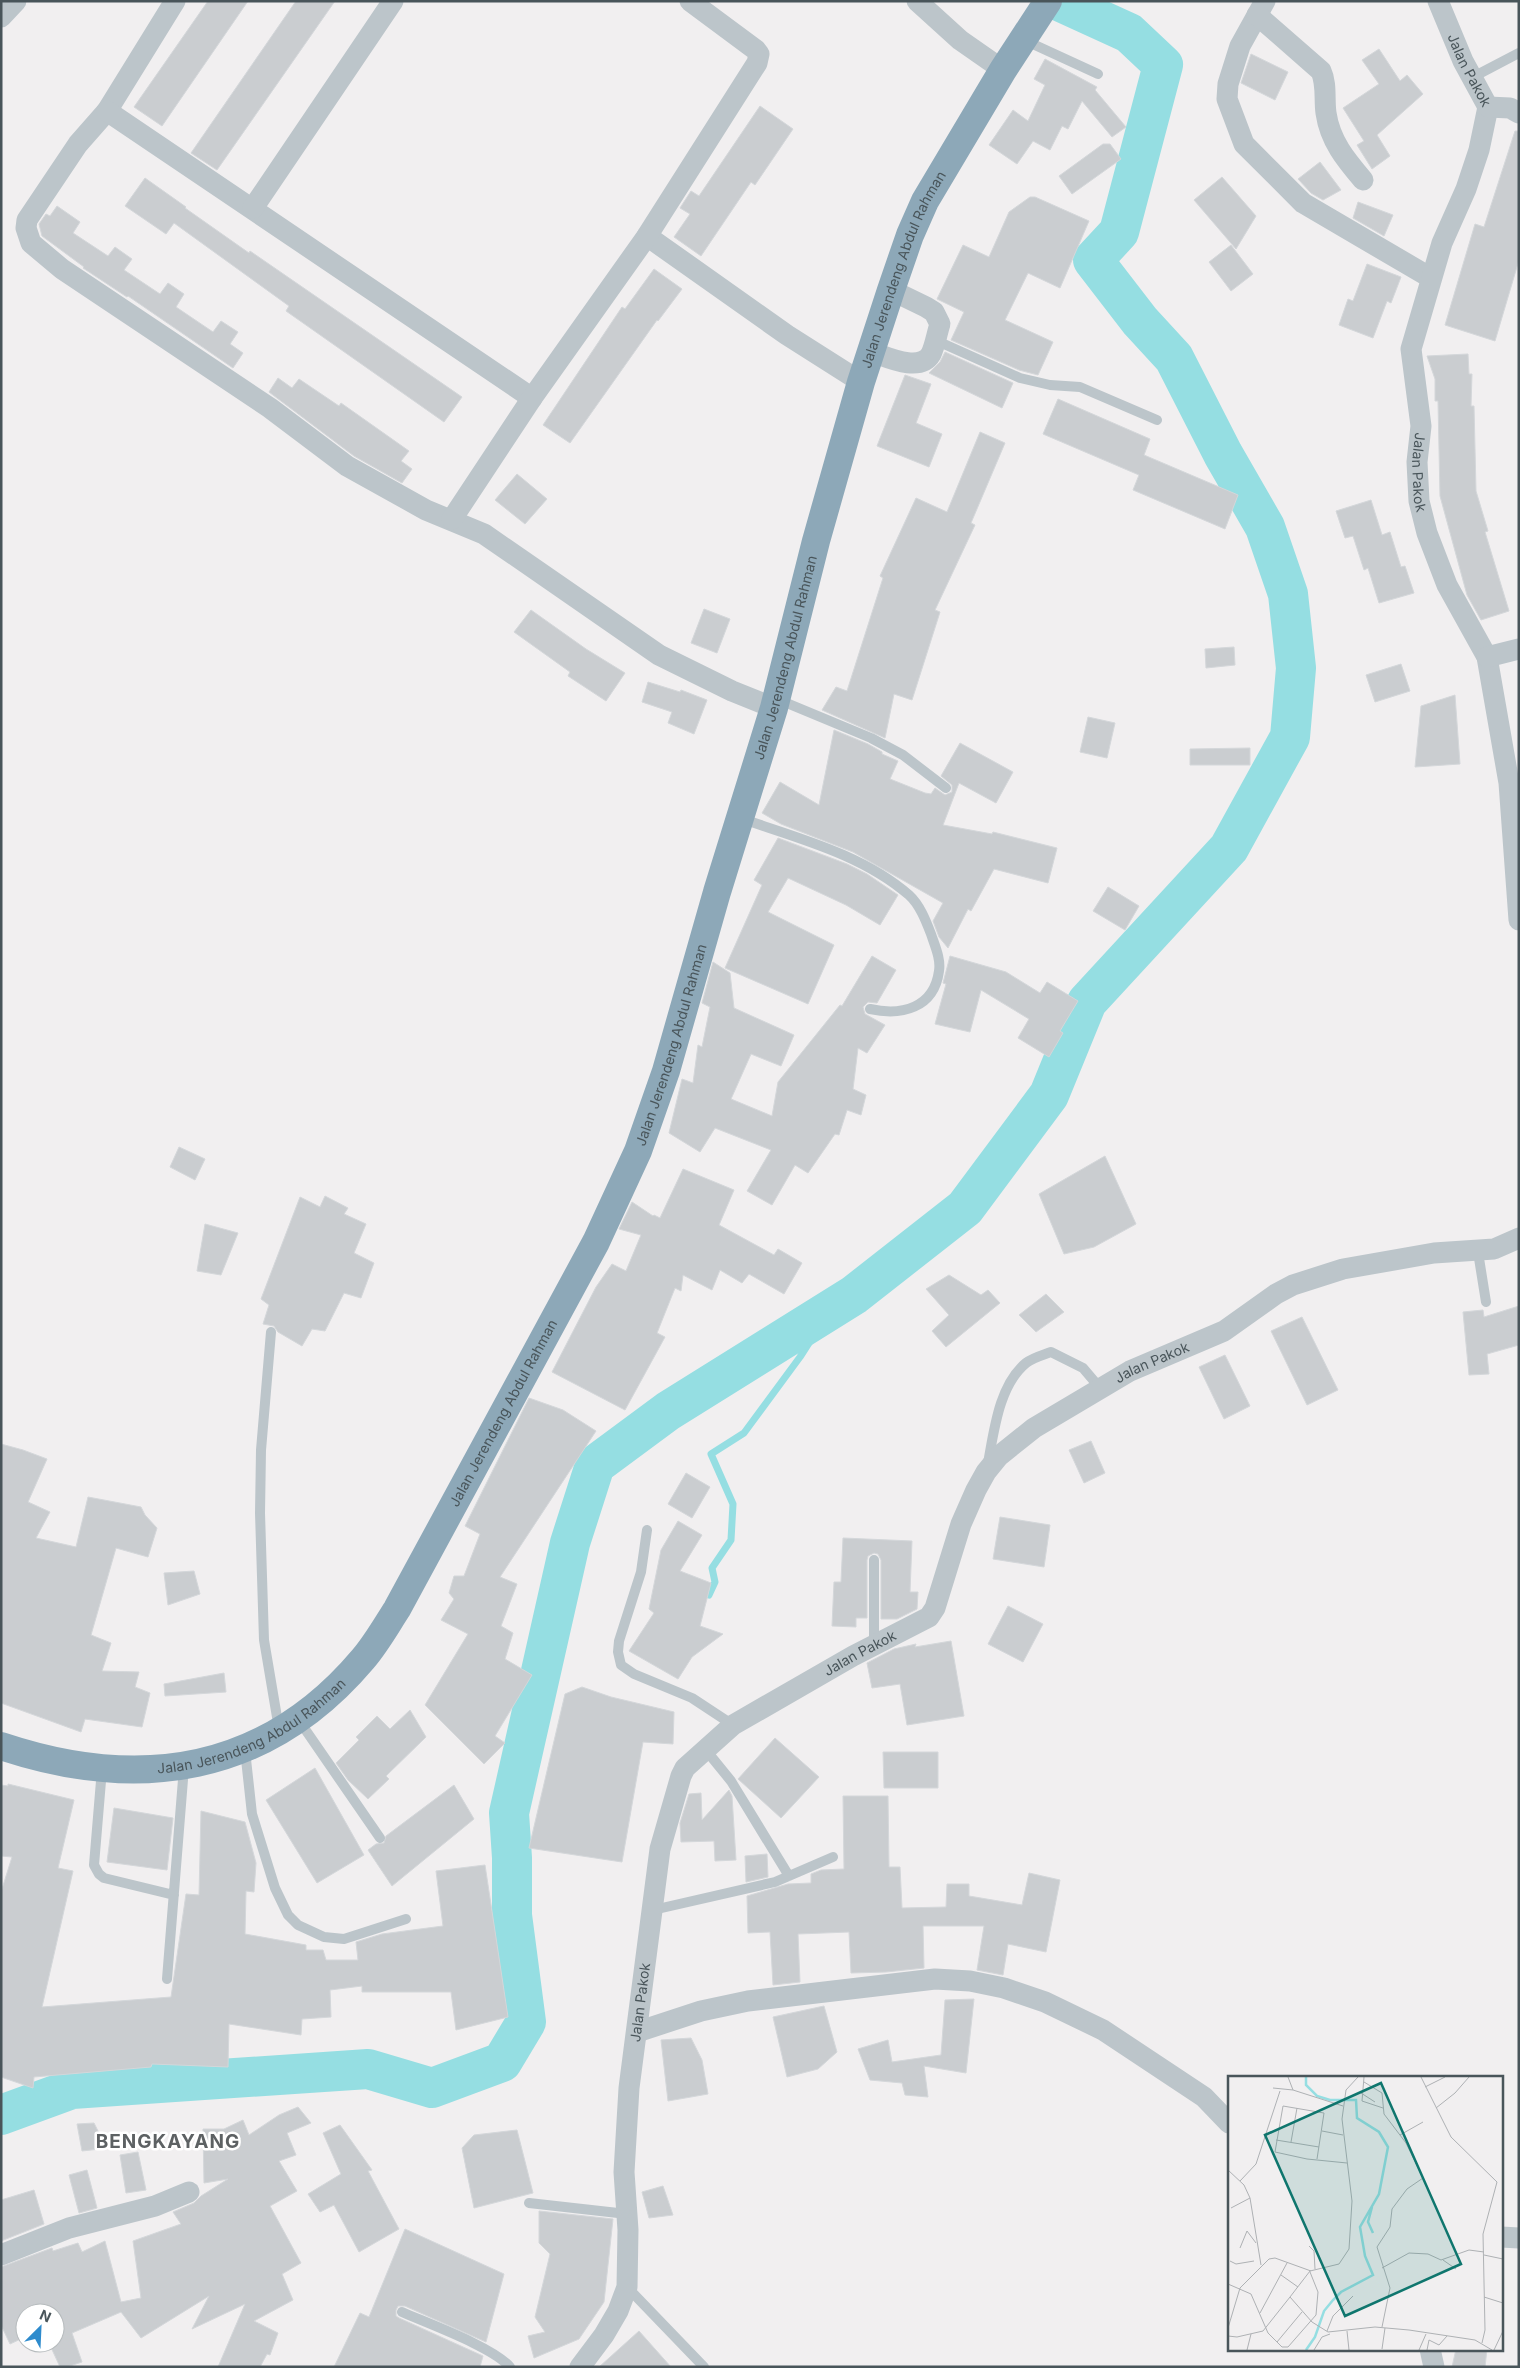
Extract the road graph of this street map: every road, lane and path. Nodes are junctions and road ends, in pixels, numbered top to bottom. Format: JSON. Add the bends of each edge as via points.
{"nodes":[{"id":1,"x":16,"y":1,"type":"edge"},
{"id":2,"x":175,"y":1,"type":"edge"},
{"id":3,"x":393,"y":1,"type":"edge"},
{"id":4,"x":690,"y":1,"type":"edge"},
{"id":5,"x":917,"y":1,"type":"edge"},
{"id":6,"x":1048,"y":1,"type":"edge"},
{"id":7,"x":1438,"y":1,"type":"edge"},
{"id":8,"x":1261,"y":8,"type":"edge"},
{"id":9,"x":1,"y":17,"type":"edge"},
{"id":10,"x":1028,"y":32,"type":"junction"},
{"id":11,"x":1519,"y":53,"type":"edge"},
{"id":12,"x":1003,"y":70,"type":"junction"},
{"id":13,"x":1098,"y":74,"type":"dead end"},
{"id":14,"x":1472,"y":77,"type":"junction"},
{"id":15,"x":1488,"y":107,"type":"junction"},
{"id":16,"x":107,"y":111,"type":"junction"},
{"id":17,"x":1519,"y":112,"type":"edge"},
{"id":18,"x":1364,"y":180,"type":"dead end"},
{"id":19,"x":253,"y":208,"type":"junction"},
{"id":20,"x":647,"y":236,"type":"junction"},
{"id":21,"x":1431,"y":278,"type":"junction"},
{"id":22,"x":891,"y":290,"type":"junction"},
{"id":23,"x":935,"y":340,"type":"junction"},
{"id":24,"x":872,"y":352,"type":"junction"},
{"id":25,"x":861,"y":382,"type":"junction"},
{"id":26,"x":532,"y":398,"type":"junction"},
{"id":27,"x":1157,"y":420,"type":"dead end"},
{"id":28,"x":452,"y":520,"type":"junction"},
{"id":29,"x":1519,"y":649,"type":"edge"},
{"id":30,"x":1488,"y":657,"type":"junction"},
{"id":31,"x":775,"y":704,"type":"junction"},
{"id":32,"x":946,"y":788,"type":"dead end"},
{"id":33,"x":739,"y":818,"type":"junction"},
{"id":34,"x":1518,"y":888,"type":"edge"},
{"id":35,"x":1519,"y":920,"type":"edge"},
{"id":36,"x":870,"y":1009,"type":"dead end"},
{"id":37,"x":1518,"y":1239,"type":"edge"},
{"id":38,"x":1478,"y":1252,"type":"junction"},
{"id":39,"x":1486,"y":1302,"type":"dead end"},
{"id":40,"x":271,"y":1332,"type":"dead end"},
{"id":41,"x":1100,"y":1388,"type":"junction"},
{"id":42,"x":986,"y":1472,"type":"junction"},
{"id":43,"x":647,"y":1530,"type":"dead end"},
{"id":44,"x":874,"y":1560,"type":"dead end"},
{"id":45,"x":874,"y":1646,"type":"junction"},
{"id":46,"x":741,"y":1720,"type":"junction"},
{"id":47,"x":289,"y":1725,"type":"junction"},
{"id":48,"x":1,"y":1746,"type":"edge"},
{"id":49,"x":245,"y":1749,"type":"junction"},
{"id":50,"x":705,"y":1749,"type":"junction"},
{"id":51,"x":184,"y":1767,"type":"junction"},
{"id":52,"x":102,"y":1769,"type":"junction"},
{"id":53,"x":380,"y":1838,"type":"dead end"},
{"id":54,"x":833,"y":1857,"type":"dead end"},
{"id":55,"x":788,"y":1876,"type":"junction"},
{"id":56,"x":174,"y":1895,"type":"junction"},
{"id":57,"x":653,"y":1910,"type":"junction"},
{"id":58,"x":406,"y":1918,"type":"dead end"},
{"id":59,"x":167,"y":1979,"type":"dead end"},
{"id":60,"x":637,"y":2032,"type":"junction"},
{"id":61,"x":1228,"y":2122,"type":"edge"},
{"id":62,"x":189,"y":2192,"type":"dead end"},
{"id":63,"x":529,"y":2203,"type":"dead end"},
{"id":64,"x":627,"y":2214,"type":"junction"},
{"id":65,"x":1502,"y":2236,"type":"edge"},
{"id":66,"x":1519,"y":2238,"type":"edge"},
{"id":67,"x":1,"y":2255,"type":"edge"},
{"id":68,"x":627,"y":2287,"type":"junction"},
{"id":69,"x":402,"y":2312,"type":"dead end"},
{"id":70,"x":1430,"y":2350,"type":"edge"},
{"id":71,"x":510,"y":2367,"type":"edge"},
{"id":72,"x":580,"y":2367,"type":"edge"},
{"id":73,"x":704,"y":2367,"type":"edge"},
{"id":74,"x":1434,"y":2367,"type":"edge"}],
"edges":[{"from":1,"to":9,"type":"street"},
{"from":2,"to":16,"type":"street"},
{"from":3,"to":19,"type":"street"},
{"from":4,"to":20,"type":"street","via":[[745,40],[759,54],[757,63]]},
{"from":5,"to":12,"type":"street","via":[[960,40]]},
{"from":6,"to":10,"type":"highway","name":"Jalan Jerendeng Abdul Rahman"},
{"from":7,"to":14,"type":"street","name":"Jalan Pakok"},
{"from":8,"to":18,"type":"street","via":[[1321,71],[1326,112],[1335,142]]},
{"from":8,"to":21,"type":"street","via":[[1240,46],[1228,84],[1227,99],[1244,144],[1303,203]]},
{"from":10,"to":12,"type":"highway","name":"Jalan Jerendeng Abdul Rahman"},
{"from":10,"to":13,"type":"lane"},
{"from":11,"to":14,"type":"lane"},
{"from":12,"to":22,"type":"highway","name":"Jalan Jerendeng Abdul Rahman","via":[[925,201]]},
{"from":14,"to":15,"type":"street","name":"Jalan Pakok"},
{"from":15,"to":17,"type":"street","via":[[1510,108]]},
{"from":15,"to":21,"type":"street","name":"Jalan Pakok","via":[[1479,150],[1466,189],[1444,236]]},
{"from":16,"to":19,"type":"street"},
{"from":16,"to":28,"type":"street","via":[[78,144],[35,206],[26,228],[31,243],[62,269],[270,408],[347,466],[426,510]]},
{"from":19,"to":26,"type":"street"},
{"from":20,"to":25,"type":"street","via":[[787,335]]},
{"from":20,"to":26,"type":"street"},
{"from":21,"to":30,"type":"street","name":"Jalan Pakok","via":[[1411,349],[1421,426],[1417,462],[1419,501],[1427,533],[1447,585]]},
{"from":22,"to":23,"type":"street","via":[[934,312],[940,324]]},
{"from":22,"to":24,"type":"highway","name":"Jalan Jerendeng Abdul Rahman"},
{"from":23,"to":24,"type":"street","via":[[926,360],[913,364]]},
{"from":23,"to":27,"type":"lane","via":[[1020,378],[1080,388]]},
{"from":24,"to":25,"type":"highway","name":"Jalan Jerendeng Abdul Rahman"},
{"from":25,"to":31,"type":"highway","name":"Jalan Jerendeng Abdul Rahman"},
{"from":26,"to":28,"type":"street"},
{"from":28,"to":31,"type":"street","via":[[495,541],[659,655],[732,691]]},
{"from":29,"to":30,"type":"street"},
{"from":30,"to":34,"type":"street","name":"Jalan Pakok","via":[[1509,783]]},
{"from":31,"to":32,"type":"lane","via":[[871,738],[903,755]]},
{"from":31,"to":33,"type":"highway","name":"Jalan Jerendeng Abdul Rahman"},
{"from":33,"to":36,"type":"lane","via":[[861,863],[910,896],[926,919],[940,971],[927,1001],[912,1009],[882,1012]]},
{"from":33,"to":47,"type":"highway","name":"Jalan Jerendeng Abdul Rahman","via":[[666,1071],[638,1151],[596,1242],[397,1609],[348,1676]]},
{"from":34,"to":35,"type":"street","name":"Jalan Pakok"},
{"from":37,"to":38,"type":"street","name":"Jalan Pakok"},
{"from":38,"to":39,"type":"lane"},
{"from":38,"to":41,"type":"street","name":"Jalan Pakok","via":[[1434,1253],[1316,1276],[1276,1294],[1216,1335],[1130,1371]]},
{"from":40,"to":47,"type":"lane","via":[[261,1450],[264,1640]]},
{"from":41,"to":42,"type":"street","name":"Jalan Pakok","via":[[1034,1428],[999,1456]]},
{"from":41,"to":42,"type":"lane","via":[[1083,1368],[1051,1352],[1026,1362],[1002,1401]]},
{"from":42,"to":45,"type":"street","name":"Jalan Pakok","via":[[961,1524],[933,1613],[925,1621]]},
{"from":43,"to":46,"type":"lane","via":[[641,1572],[619,1641],[621,1664],[634,1674]]},
{"from":44,"to":45,"type":"lane"},
{"from":45,"to":46,"type":"street","name":"Jalan Pakok"},
{"from":46,"to":50,"type":"street","name":"Jalan Pakok"},
{"from":47,"to":49,"type":"highway","name":"Jalan Jerendeng Abdul Rahman"},
{"from":47,"to":53,"type":"lane"},
{"from":48,"to":52,"type":"highway","name":"Jalan Jerendeng Abdul Rahman","via":[[72,1765]]},
{"from":49,"to":51,"type":"highway","name":"Jalan Jerendeng Abdul Rahman"},
{"from":49,"to":58,"type":"lane","via":[[252,1814],[275,1888],[292,1920],[324,1937],[344,1939]]},
{"from":50,"to":55,"type":"lane","via":[[730,1781]]},
{"from":50,"to":57,"type":"street","name":"Jalan Pakok","via":[[689,1763],[681,1776],[660,1849]]},
{"from":51,"to":52,"type":"highway","name":"Jalan Jerendeng Abdul Rahman"},
{"from":51,"to":56,"type":"lane"},
{"from":52,"to":56,"type":"lane","via":[[94,1865],[99,1874],[104,1878]]},
{"from":54,"to":55,"type":"lane"},
{"from":55,"to":57,"type":"lane","via":[[751,1888]]},
{"from":56,"to":59,"type":"lane"},
{"from":57,"to":60,"type":"street","name":"Jalan Pakok"},
{"from":60,"to":61,"type":"street","via":[[701,2011],[748,2001],[935,1979],[970,1981],[1045,2002],[1103,2030],[1204,2097]]},
{"from":60,"to":64,"type":"street","name":"Jalan Pakok","via":[[629,2088],[624,2172]]},
{"from":62,"to":67,"type":"street","via":[[155,2206],[69,2228]]},
{"from":63,"to":64,"type":"lane"},
{"from":64,"to":68,"type":"street","name":"Jalan Pakok"},
{"from":65,"to":66,"type":"street"},
{"from":68,"to":72,"type":"street","name":"Jalan Pakok","via":[[604,2335]]},
{"from":68,"to":73,"type":"lane"},
{"from":69,"to":71,"type":"lane","via":[[485,2349]]},
{"from":70,"to":74,"type":"street"}]}
